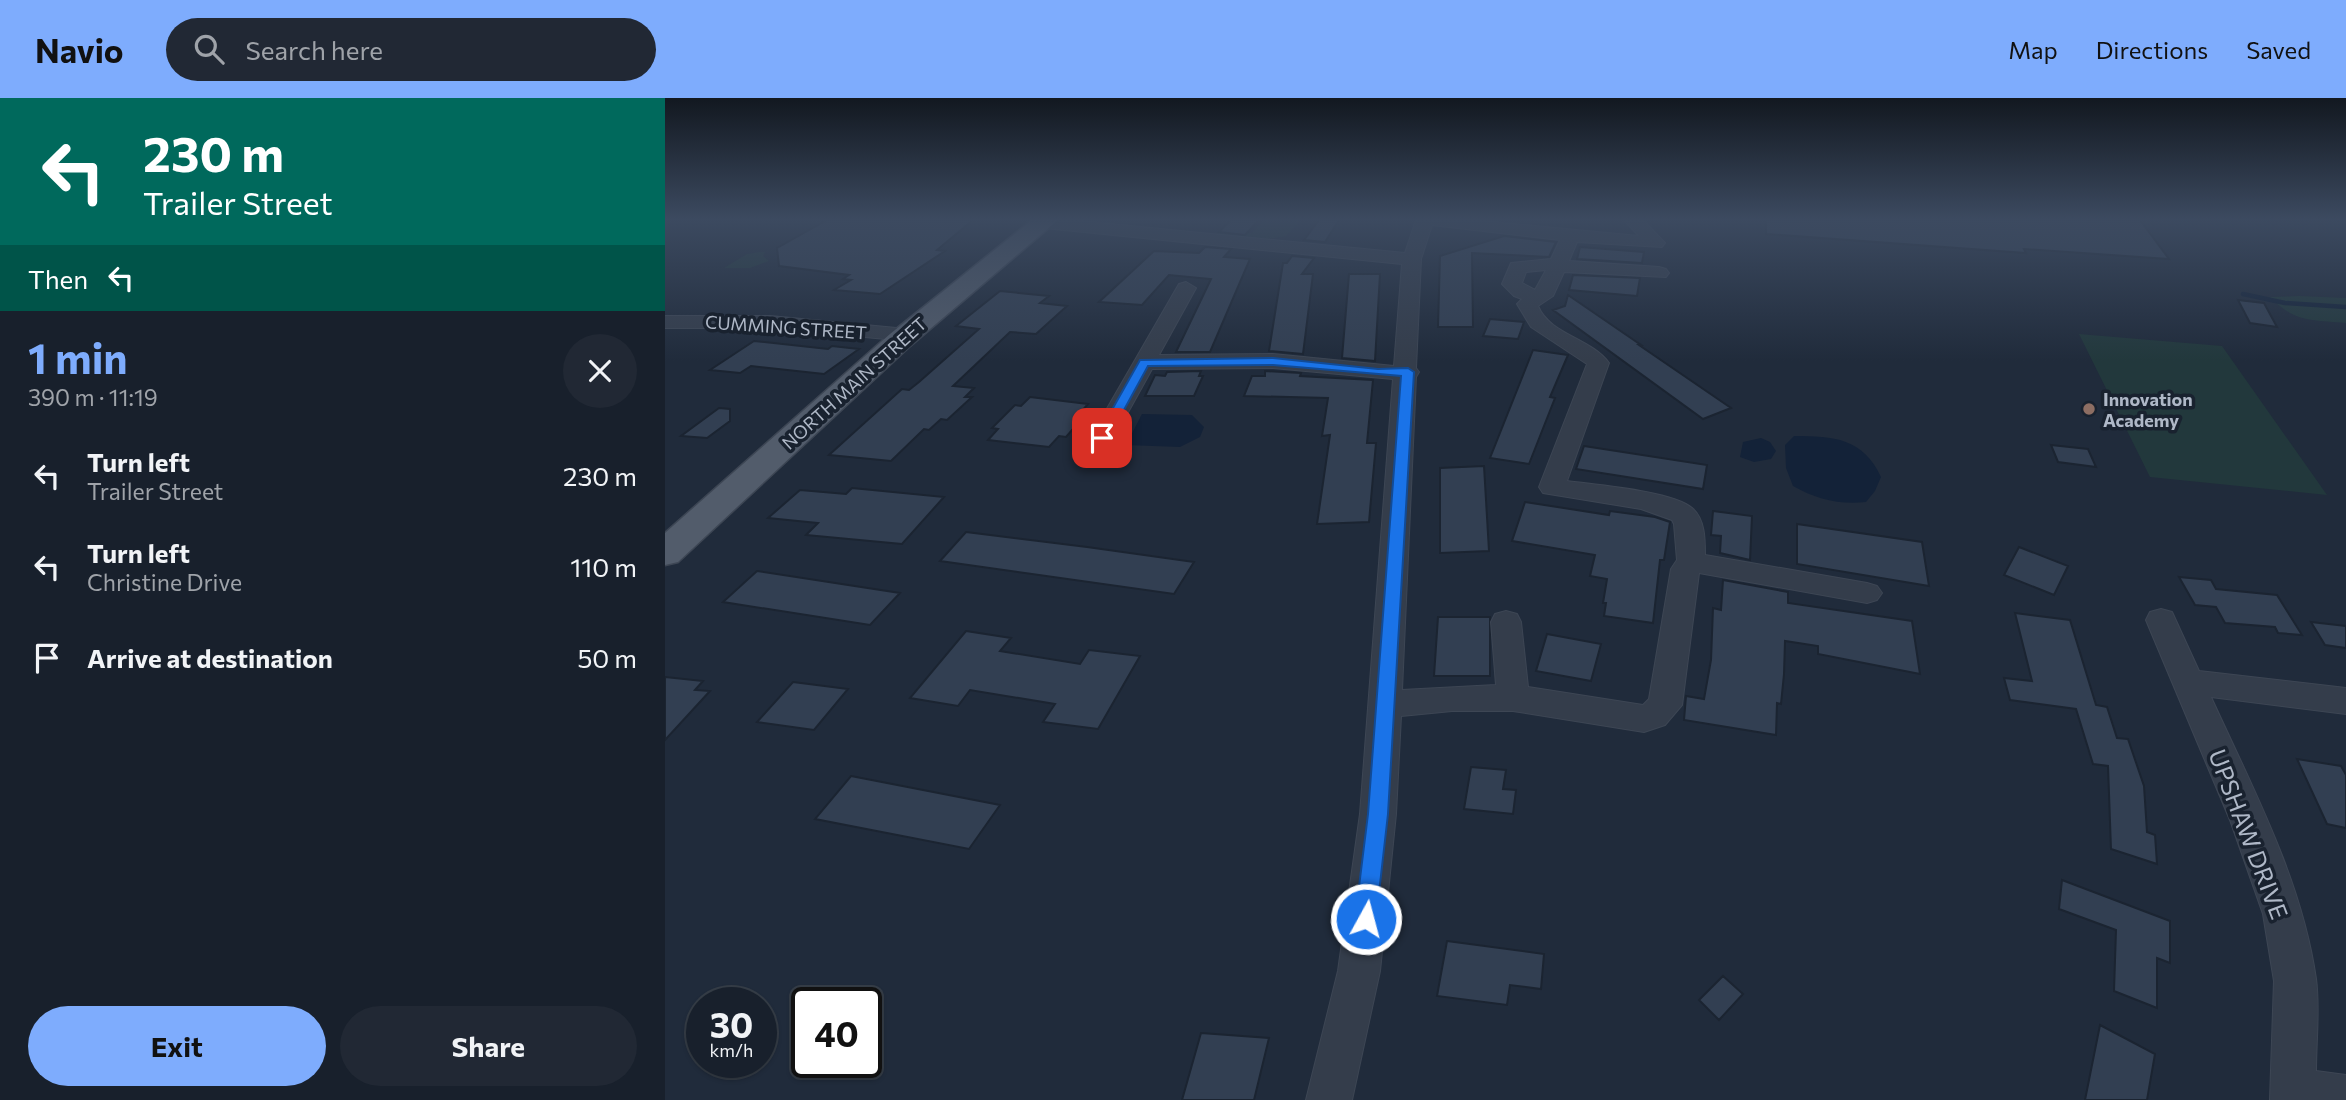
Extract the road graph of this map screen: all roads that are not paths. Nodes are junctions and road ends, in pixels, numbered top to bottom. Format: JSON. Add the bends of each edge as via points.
{"nodes":[{"id":1,"x":987,"y":267,"type":"edge"},
{"id":2,"x":1412,"y":267,"type":"edge"},
{"id":3,"x":1519,"y":267,"type":"edge"},
{"id":4,"x":1557,"y":267,"type":"edge"},
{"id":5,"x":1578,"y":267,"type":"edge"},
{"id":6,"x":1659,"y":274,"type":"dead end"},
{"id":7,"x":1187,"y":288,"type":"dead end"},
{"id":8,"x":1537,"y":297,"type":"junction"},
{"id":9,"x":665,"y":322,"type":"edge"},
{"id":10,"x":907,"y":335,"type":"junction"},
{"id":11,"x":1144,"y":362,"type":"junction"},
{"id":12,"x":1408,"y":372,"type":"junction"},
{"id":13,"x":1102,"y":438,"type":"dead end"},
{"id":14,"x":665,"y":552,"type":"edge"},
{"id":15,"x":1691,"y":562,"type":"junction"},
{"id":16,"x":1867,"y":593,"type":"dead end"},
{"id":17,"x":2161,"y":620,"type":"dead end"},
{"id":18,"x":1506,"y":622,"type":"dead end"},
{"id":19,"x":2189,"y":682,"type":"junction"},
{"id":20,"x":1513,"y":698,"type":"junction"},
{"id":21,"x":2346,"y":701,"type":"edge"},
{"id":22,"x":1386,"y":705,"type":"junction"},
{"id":23,"x":2293,"y":1095,"type":"edge"},
{"id":24,"x":2346,"y":1098,"type":"edge"},
{"id":25,"x":1329,"y":1100,"type":"edge"}],
"edges":[{"from":1,"to":10,"type":"main road","name":"NORTH MAIN STREET"},
{"from":2,"to":12,"type":"street"},
{"from":3,"to":8,"type":"street","via":[[1512,284]]},
{"from":4,"to":8,"type":"street","via":[[1546,292]]},
{"from":5,"to":6,"type":"street"},
{"from":7,"to":11,"type":"street"},
{"from":8,"to":15,"type":"street","via":[[1527,304],[1532,317],[1598,363],[1552,487],[1665,505],[1682,514],[1689,527]]},
{"from":9,"to":10,"type":"street","name":"CUMMING STREET","via":[[770,322]]},
{"from":10,"to":14,"type":"main road","name":"NORTH MAIN STREET"},
{"from":11,"to":12,"type":"street","via":[[1251,360]]},
{"from":11,"to":13,"type":"street"},
{"from":12,"to":22,"type":"street"},
{"from":15,"to":16,"type":"street"},
{"from":15,"to":20,"type":"street","via":[[1685,569],[1665,705],[1653,716],[1644,719]]},
{"from":17,"to":19,"type":"street","name":"UPSHAW DRIVE"},
{"from":18,"to":20,"type":"street"},
{"from":19,"to":21,"type":"street"},
{"from":19,"to":23,"type":"street","name":"UPSHAW DRIVE","via":[[2283,914],[2295,981]]},
{"from":20,"to":22,"type":"street"},
{"from":22,"to":25,"type":"street","via":[[1359,971]]},
{"from":23,"to":24,"type":"street"}]}
